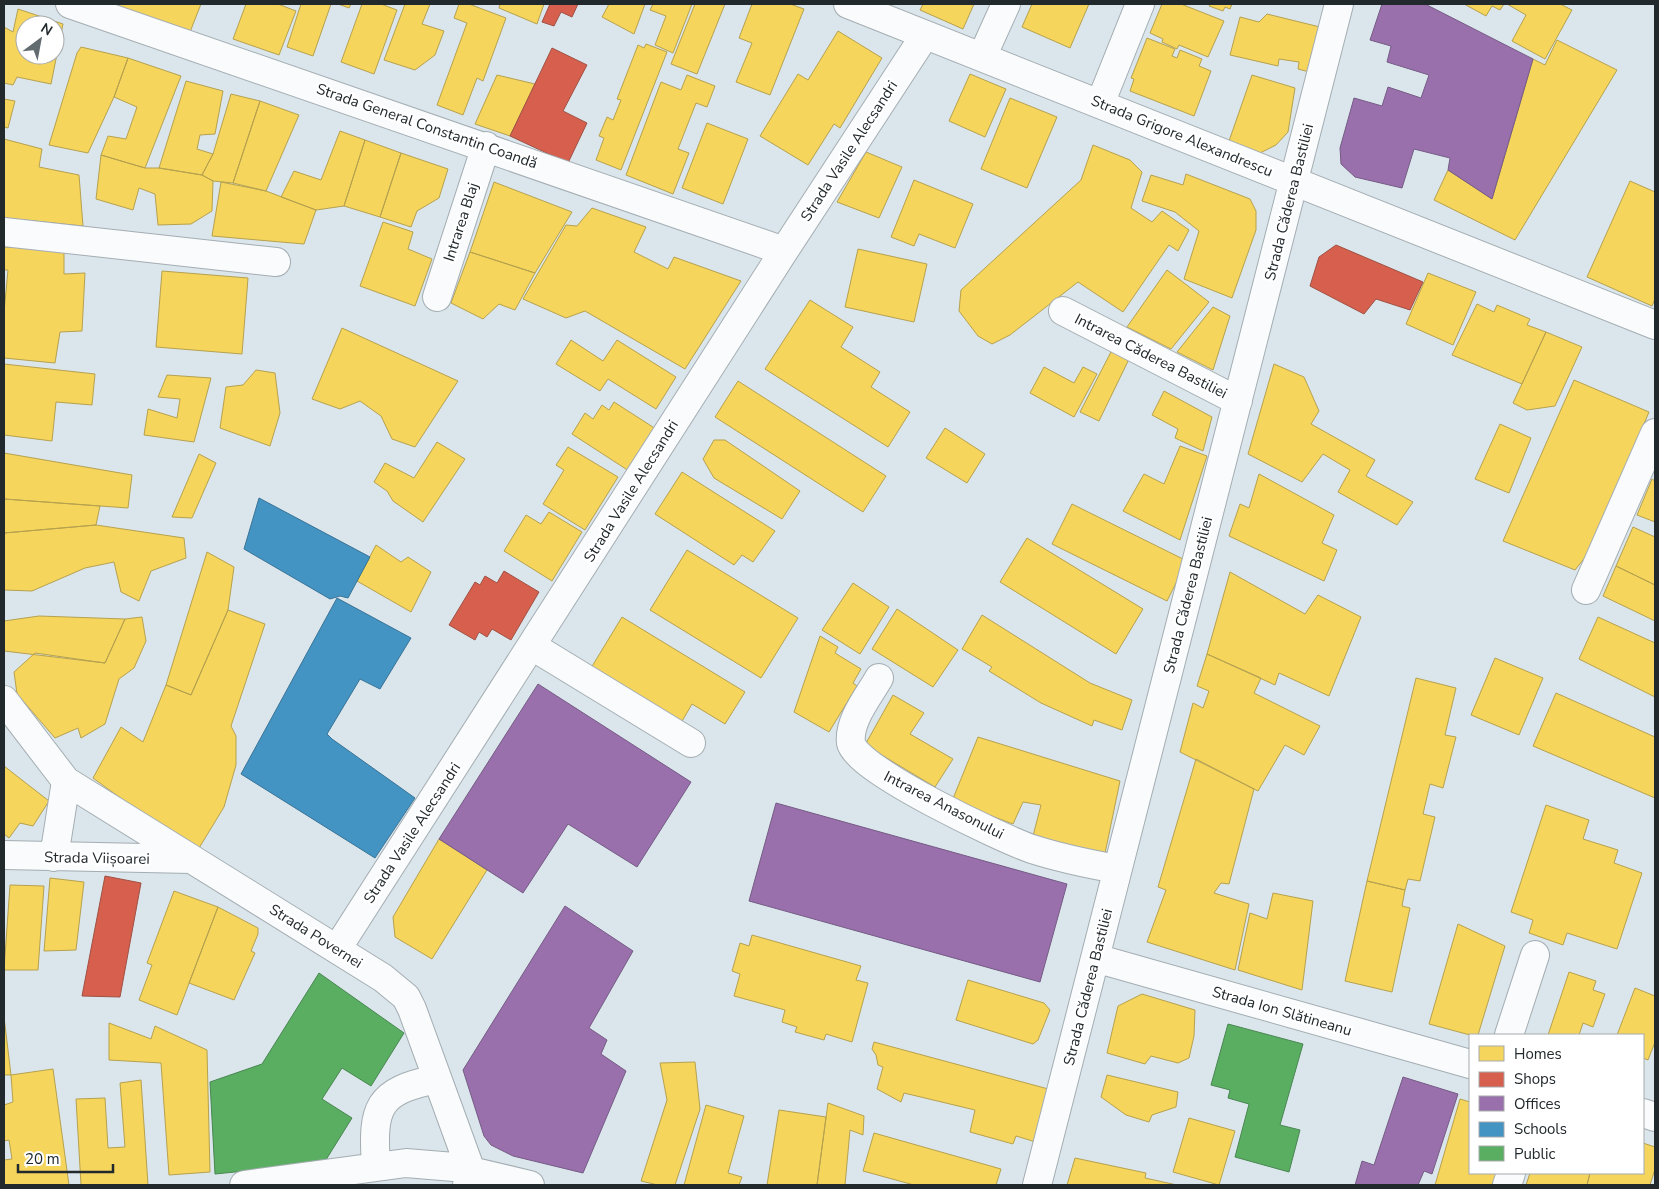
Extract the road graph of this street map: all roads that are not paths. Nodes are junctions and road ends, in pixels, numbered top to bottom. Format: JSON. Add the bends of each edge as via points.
{"nodes":[{"id":1,"x":70,"y":4,"type":"edge"},
{"id":2,"x":848,"y":4,"type":"edge"},
{"id":3,"x":1006,"y":4,"type":"edge"},
{"id":4,"x":1140,"y":4,"type":"edge"},
{"id":5,"x":1339,"y":4,"type":"edge"},
{"id":6,"x":925,"y":35,"type":"junction"},
{"id":7,"x":982,"y":57,"type":"junction"},
{"id":8,"x":1100,"y":104,"type":"junction"},
{"id":9,"x":486,"y":146,"type":"junction"},
{"id":10,"x":1295,"y":181,"type":"junction"},
{"id":11,"x":4,"y":232,"type":"edge"},
{"id":12,"x":784,"y":250,"type":"junction"},
{"id":13,"x":276,"y":262,"type":"dead end"},
{"id":14,"x":437,"y":297,"type":"dead end"},
{"id":15,"x":1063,"y":311,"type":"dead end"},
{"id":16,"x":1655,"y":325,"type":"edge"},
{"id":17,"x":1238,"y":401,"type":"junction"},
{"id":18,"x":1655,"y":433,"type":"edge"},
{"id":19,"x":1586,"y":590,"type":"dead end"},
{"id":20,"x":532,"y":646,"type":"junction"},
{"id":21,"x":879,"y":678,"type":"dead end"},
{"id":22,"x":4,"y":700,"type":"edge"},
{"id":23,"x":692,"y":743,"type":"dead end"},
{"id":24,"x":66,"y":781,"type":"junction"},
{"id":25,"x":4,"y":855,"type":"edge"},
{"id":26,"x":54,"y":857,"type":"junction"},
{"id":27,"x":191,"y":859,"type":"junction"},
{"id":28,"x":1117,"y":869,"type":"junction"},
{"id":29,"x":337,"y":949,"type":"junction"},
{"id":30,"x":1535,"y":955,"type":"dead end"},
{"id":31,"x":1095,"y":958,"type":"junction"},
{"id":32,"x":1508,"y":1034,"type":"edge"},
{"id":33,"x":1469,"y":1064,"type":"edge"},
{"id":34,"x":438,"y":1079,"type":"junction"},
{"id":35,"x":376,"y":1166,"type":"junction"},
{"id":36,"x":469,"y":1178,"type":"edge"},
{"id":37,"x":244,"y":1185,"type":"edge"},
{"id":38,"x":530,"y":1185,"type":"edge"},
{"id":39,"x":1038,"y":1185,"type":"edge"}],
"edges":[{"from":1,"to":9,"type":"street","name":"Strada General Constantin Coandă"},
{"from":2,"to":6,"type":"street","name":"Strada Grigore Alexandrescu"},
{"from":3,"to":7,"type":"street"},
{"from":4,"to":8,"type":"street"},
{"from":5,"to":10,"type":"street","name":"Strada Căderea Bastiliei"},
{"from":6,"to":7,"type":"street","name":"Strada Grigore Alexandrescu"},
{"from":6,"to":12,"type":"street","name":"Strada Vasile Alecsandri"},
{"from":7,"to":8,"type":"street","name":"Strada Grigore Alexandrescu"},
{"from":8,"to":10,"type":"street","name":"Strada Grigore Alexandrescu"},
{"from":9,"to":12,"type":"street","name":"Strada General Constantin Coandă"},
{"from":9,"to":14,"type":"street","name":"Intrarea Blaj"},
{"from":10,"to":16,"type":"street","name":"Strada Grigore Alexandrescu"},
{"from":10,"to":17,"type":"street","name":"Strada Căderea Bastiliei"},
{"from":11,"to":13,"type":"street"},
{"from":12,"to":20,"type":"street","name":"Strada Vasile Alecsandri"},
{"from":15,"to":17,"type":"street","name":"Intrarea Căderea Bastiliei"},
{"from":17,"to":28,"type":"street","name":"Strada Căderea Bastiliei"},
{"from":18,"to":19,"type":"street"},
{"from":20,"to":23,"type":"street"},
{"from":20,"to":29,"type":"street","name":"Strada Vasile Alecsandri"},
{"from":21,"to":28,"type":"street","name":"Intrarea Anasonului","via":[[854,722],[852,743],[859,757],[956,815],[1031,849]]},
{"from":22,"to":24,"type":"street","name":"Strada Povernei"},
{"from":24,"to":26,"type":"street"},
{"from":24,"to":27,"type":"street","name":"Strada Povernei"},
{"from":25,"to":26,"type":"street","name":"Strada Viișoarei"},
{"from":26,"to":27,"type":"street","name":"Strada Viișoarei"},
{"from":27,"to":29,"type":"street","name":"Strada Povernei"},
{"from":28,"to":31,"type":"street","name":"Strada Căderea Bastiliei"},
{"from":29,"to":34,"type":"street","name":"Strada Povernei","via":[[406,997]]},
{"from":30,"to":32,"type":"street"},
{"from":31,"to":33,"type":"street","name":"Strada Ion Slătineanu"},
{"from":31,"to":39,"type":"street","name":"Strada Căderea Bastiliei"},
{"from":34,"to":35,"type":"street","via":[[409,1084],[394,1092],[382,1106],[374,1132]]},
{"from":34,"to":36,"type":"street","name":"Strada Povernei"},
{"from":35,"to":36,"type":"street","via":[[406,1163]]},
{"from":35,"to":37,"type":"street"},
{"from":36,"to":38,"type":"street"}]}
